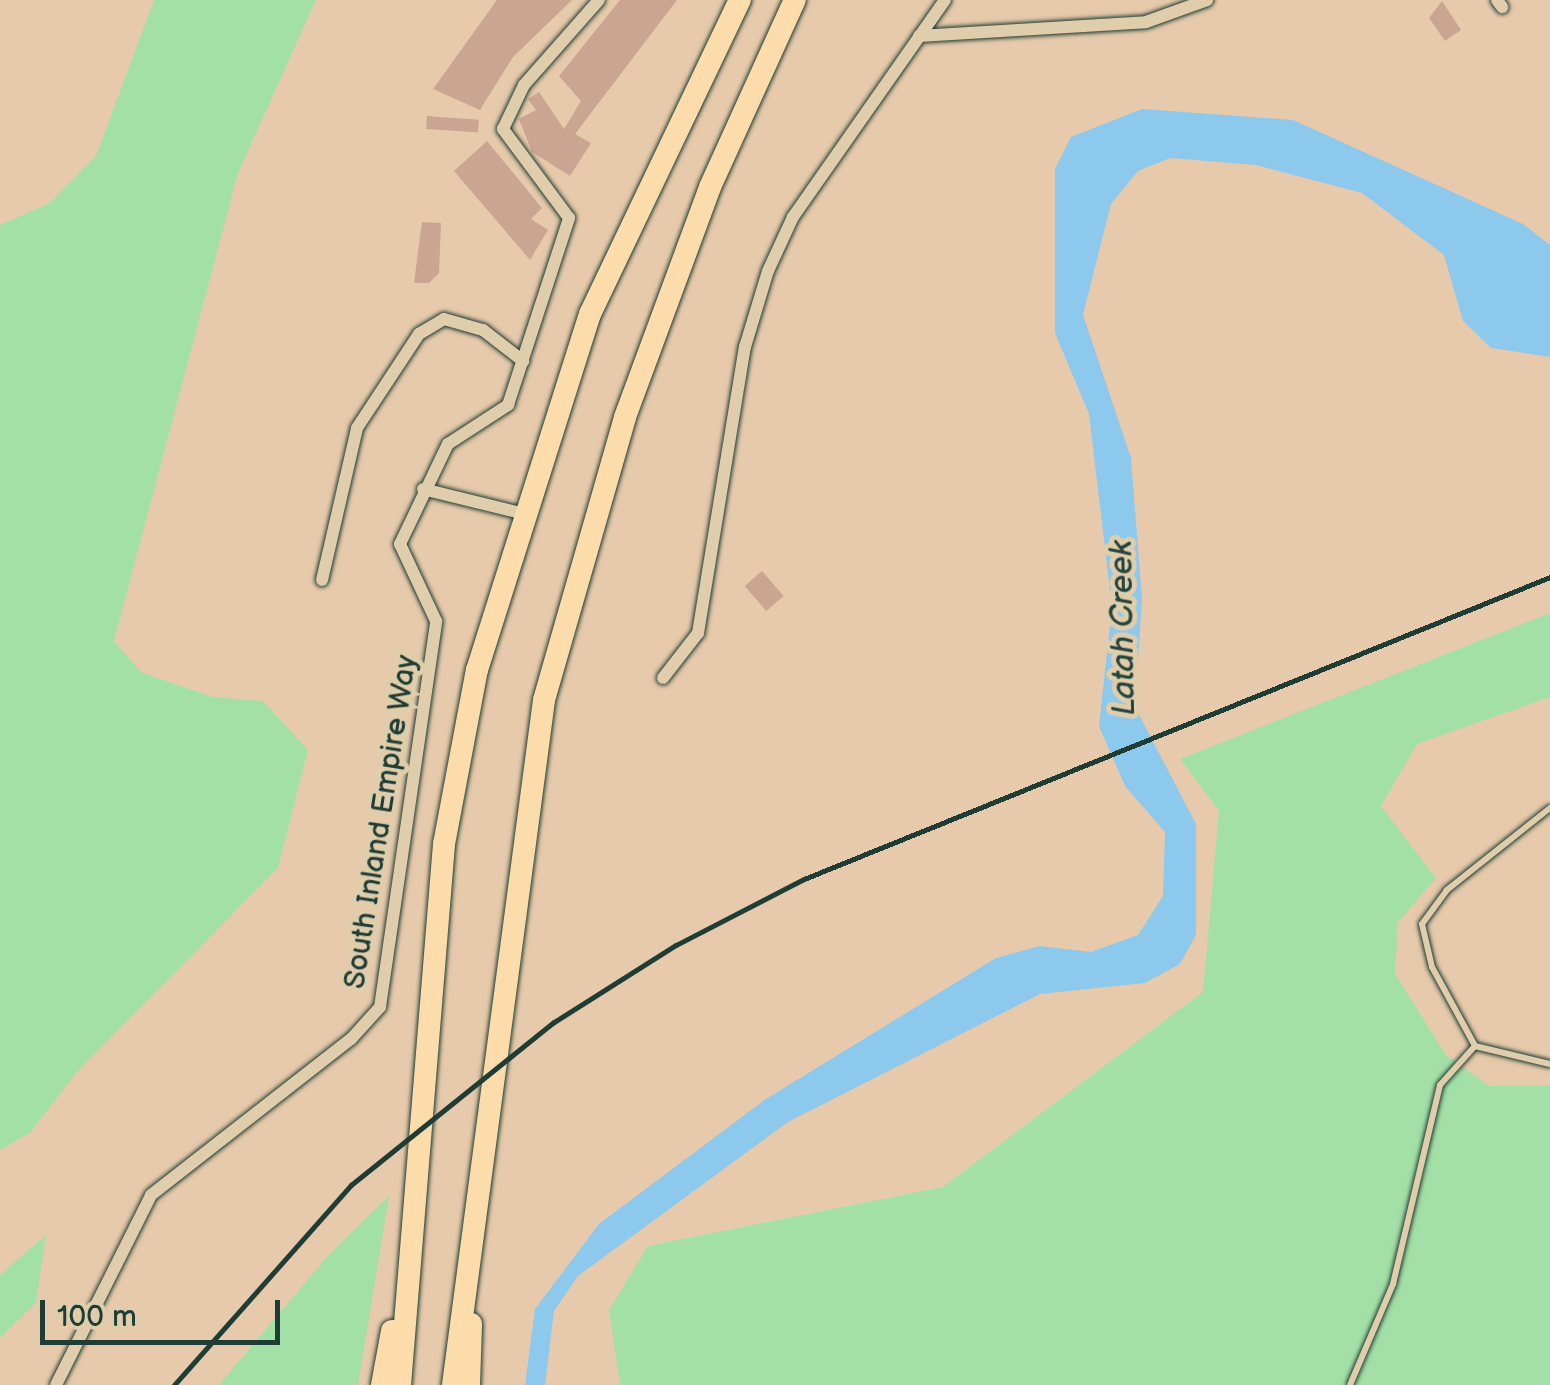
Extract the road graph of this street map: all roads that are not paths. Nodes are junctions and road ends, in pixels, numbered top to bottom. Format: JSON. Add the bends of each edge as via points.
{"nodes":[{"id":1,"x":599,"y":0,"type":"edge"},
{"id":2,"x":740,"y":0,"type":"edge"},
{"id":3,"x":795,"y":0,"type":"edge"},
{"id":4,"x":946,"y":0,"type":"edge"},
{"id":5,"x":1207,"y":0,"type":"edge"},
{"id":6,"x":919,"y":36,"type":"junction"},
{"id":7,"x":522,"y":361,"type":"junction"},
{"id":8,"x":424,"y":489,"type":"junction"},
{"id":9,"x":521,"y":513,"type":"junction"},
{"id":10,"x":322,"y":580,"type":"dead end"},
{"id":11,"x":664,"y":678,"type":"dead end"},
{"id":12,"x":1550,"y":808,"type":"edge"},
{"id":13,"x":1475,"y":1046,"type":"junction"},
{"id":14,"x":1550,"y":1064,"type":"edge"},
{"id":15,"x":410,"y":1239,"type":"junction"},
{"id":16,"x":468,"y":1251,"type":"junction"},
{"id":17,"x":56,"y":1385,"type":"edge"},
{"id":18,"x":382,"y":1385,"type":"edge"},
{"id":19,"x":400,"y":1385,"type":"edge"},
{"id":20,"x":453,"y":1385,"type":"edge"},
{"id":21,"x":469,"y":1385,"type":"edge"},
{"id":22,"x":1350,"y":1385,"type":"edge"}],
"edges":[{"from":1,"to":7,"type":"street","name":"South Inland Empire Way","via":[[524,85],[503,130],[569,218]]},
{"from":2,"to":9,"type":"highway","via":[[590,314]]},
{"from":3,"to":16,"type":"highway","via":[[710,186],[625,417],[544,700]]},
{"from":4,"to":6,"type":"street"},
{"from":5,"to":6,"type":"street","via":[[1146,22]]},
{"from":6,"to":11,"type":"street","via":[[793,217],[768,270],[745,346],[698,633]]},
{"from":7,"to":8,"type":"street","name":"South Inland Empire Way","via":[[508,405],[448,444]]},
{"from":7,"to":10,"type":"street","via":[[483,330],[444,319],[418,334],[356,428]]},
{"from":8,"to":9,"type":"street"},
{"from":8,"to":17,"type":"street","name":"South Inland Empire Way","via":[[400,544],[436,622],[380,1006],[351,1039],[151,1195]]},
{"from":9,"to":15,"type":"highway","via":[[476,670],[444,844]]},
{"from":12,"to":13,"type":"lane","via":[[1447,890],[1422,924],[1432,966]]},
{"from":13,"to":14,"type":"lane"},
{"from":13,"to":22,"type":"lane","via":[[1440,1085],[1393,1284]]},
{"from":15,"to":18,"type":"highway"},
{"from":15,"to":19,"type":"highway"},
{"from":16,"to":20,"type":"highway"},
{"from":16,"to":21,"type":"highway"}]}
